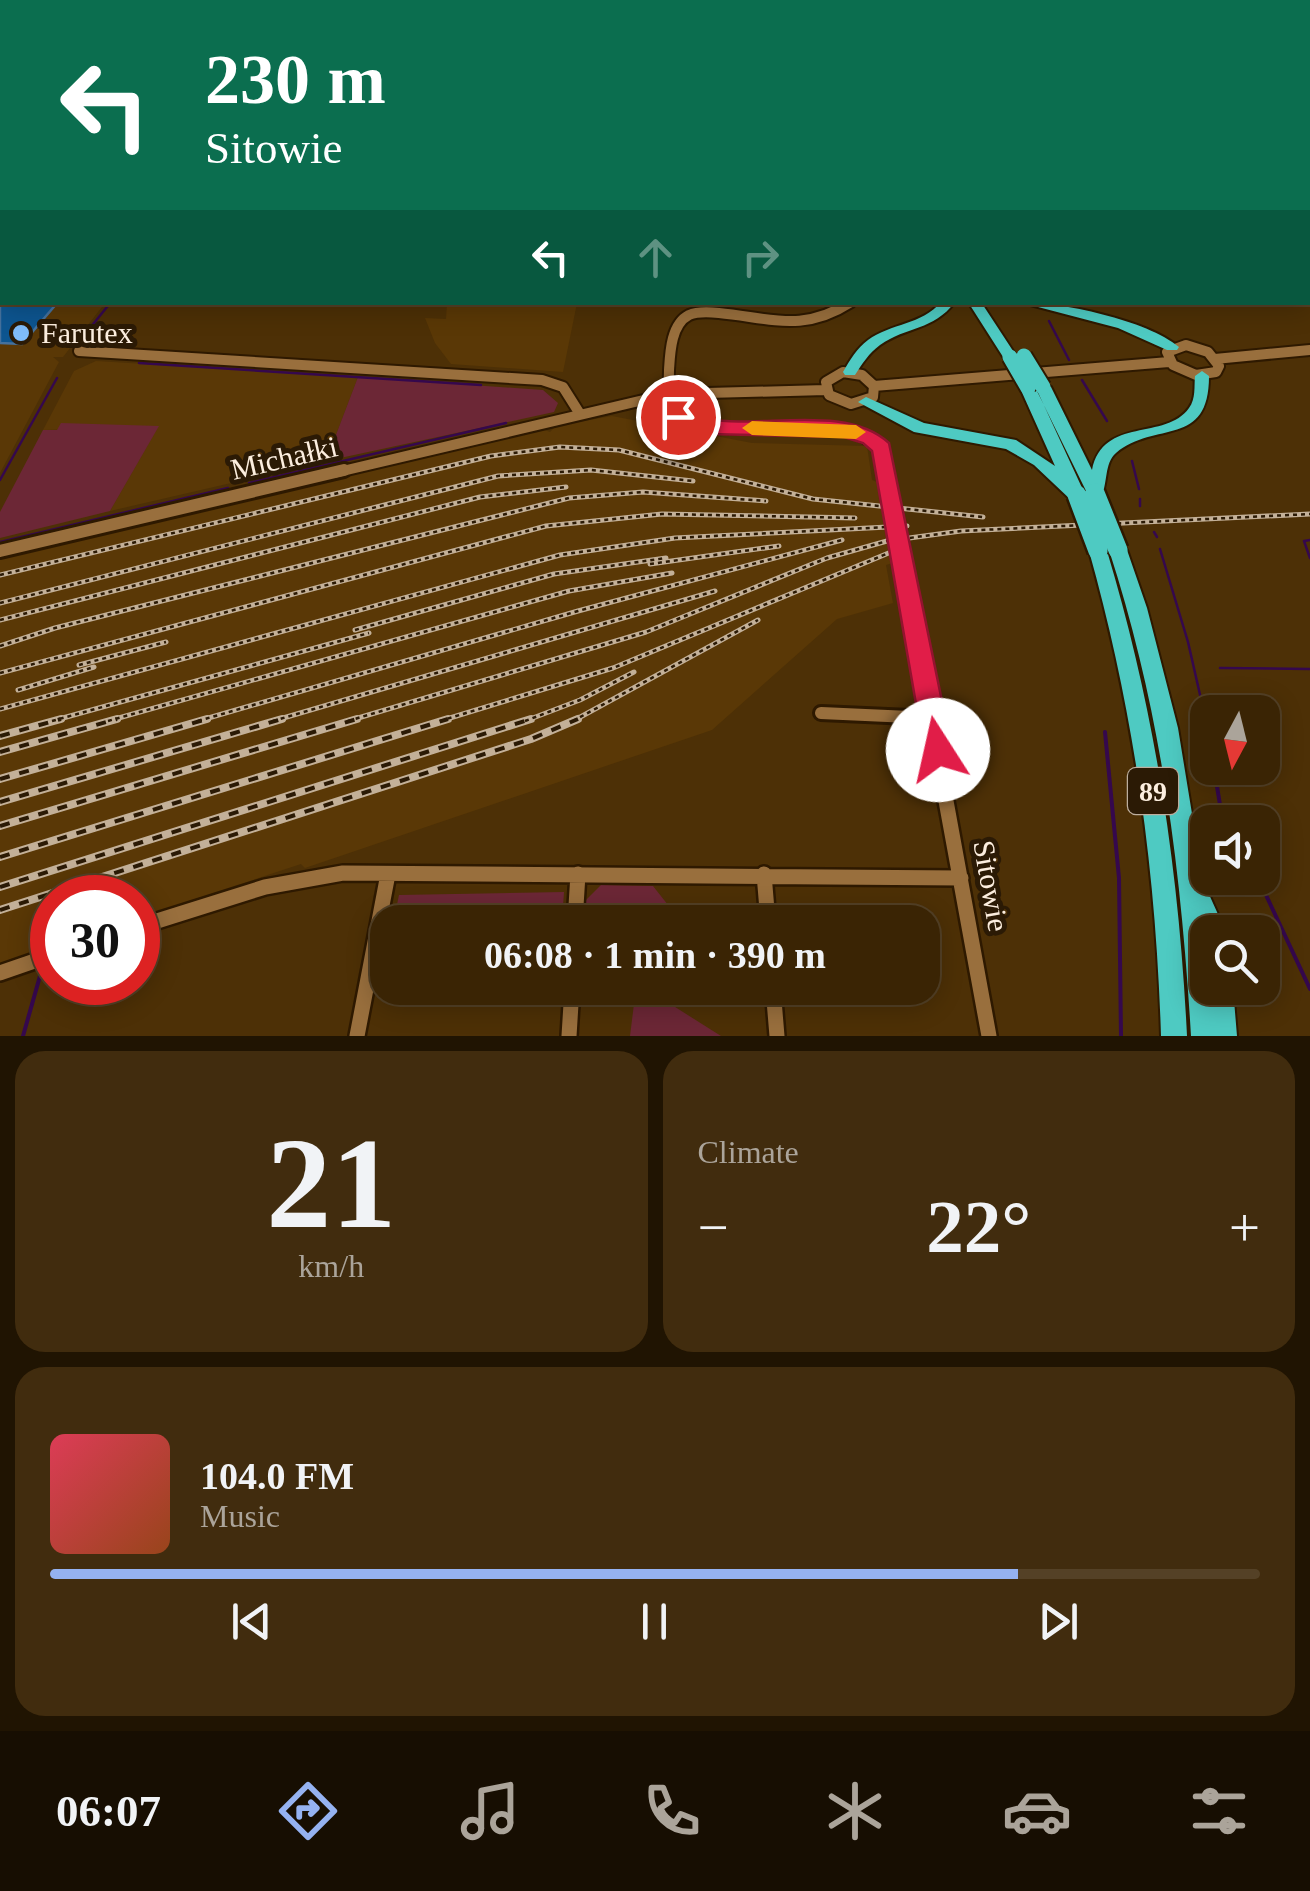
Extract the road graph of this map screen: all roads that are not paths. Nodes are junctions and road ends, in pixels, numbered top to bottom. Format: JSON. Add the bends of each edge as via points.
{"nodes":[{"id":1,"x":848,"y":305,"type":"edge"},
{"id":2,"x":946,"y":305,"type":"edge"},
{"id":3,"x":976,"y":305,"type":"edge"},
{"id":4,"x":989,"y":305,"type":"edge"},
{"id":5,"x":1038,"y":305,"type":"edge"},
{"id":6,"x":1310,"y":350,"type":"edge"},
{"id":7,"x":79,"y":351,"type":"dead end"},
{"id":8,"x":1170,"y":354,"type":"junction"},
{"id":9,"x":1017,"y":356,"type":"junction"},
{"id":10,"x":1216,"y":358,"type":"junction"},
{"id":11,"x":850,"y":372,"type":"junction"},
{"id":12,"x":1202,"y":376,"type":"junction"},
{"id":13,"x":826,"y":390,"type":"junction"},
{"id":14,"x":669,"y":394,"type":"junction"},
{"id":15,"x":870,"y":394,"type":"junction"},
{"id":16,"x":580,"y":414,"type":"junction"},
{"id":17,"x":1086,"y":494,"type":"junction"},
{"id":18,"x":1108,"y":551,"type":"junction"},
{"id":19,"x":0,"y":552,"type":"edge"},
{"id":20,"x":821,"y":713,"type":"dead end"},
{"id":21,"x":932,"y":718,"type":"junction"},
{"id":22,"x":388,"y":874,"type":"junction"},
{"id":23,"x":578,"y":874,"type":"junction"},
{"id":24,"x":764,"y":874,"type":"junction"},
{"id":25,"x":1190,"y":876,"type":"edge"},
{"id":26,"x":961,"y":878,"type":"junction"},
{"id":27,"x":1192,"y":895,"type":"edge"},
{"id":28,"x":576,"y":905,"type":"edge"},
{"id":29,"x":767,"y":905,"type":"edge"},
{"id":30,"x":160,"y":920,"type":"edge"},
{"id":31,"x":30,"y":962,"type":"edge"},
{"id":32,"x":0,"y":972,"type":"edge"},
{"id":33,"x":571,"y":1005,"type":"edge"},
{"id":34,"x":774,"y":1005,"type":"edge"},
{"id":35,"x":1221,"y":1005,"type":"edge"},
{"id":36,"x":357,"y":1036,"type":"edge"},
{"id":37,"x":569,"y":1036,"type":"edge"},
{"id":38,"x":777,"y":1036,"type":"edge"},
{"id":39,"x":989,"y":1036,"type":"edge"},
{"id":40,"x":1174,"y":1036,"type":"edge"},
{"id":41,"x":1204,"y":1036,"type":"edge"},
{"id":42,"x":1224,"y":1036,"type":"edge"}],
"edges":[{"from":1,"to":14,"type":"street","via":[[804,325],[692,313],[674,336]]},
{"from":2,"to":11,"type":"highway","via":[[938,315],[872,340]]},
{"from":3,"to":9,"type":"highway","number":"89"},
{"from":4,"to":9,"type":"highway","number":"89"},
{"from":5,"to":8,"type":"highway","via":[[1123,325]]},
{"from":6,"to":10,"type":"street"},
{"from":7,"to":16,"type":"street","via":[[542,380],[563,387]]},
{"from":8,"to":10,"type":"street","via":[[1192,346]]},
{"from":8,"to":12,"type":"street","via":[[1183,372]]},
{"from":8,"to":15,"type":"street"},
{"from":9,"to":17,"type":"highway","number":"89","bridge":true},
{"from":10,"to":12,"type":"street","via":[[1218,370]]},
{"from":11,"to":13,"type":"street","via":[[829,378]]},
{"from":11,"to":15,"type":"street","via":[[862,375]]},
{"from":12,"to":17,"type":"highway","via":[[1198,411],[1111,448],[1100,465],[1099,487]]},
{"from":13,"to":14,"type":"street"},
{"from":13,"to":15,"type":"street","via":[[842,403]]},
{"from":14,"to":16,"type":"street","name":"Michałki"},
{"from":14,"to":21,"type":"street","name":"Sitowie","via":[[673,412],[687,422],[844,430],[882,448]]},
{"from":15,"to":17,"type":"highway","via":[[920,428],[1020,449]]},
{"from":16,"to":19,"type":"street","name":"Michałki"},
{"from":17,"to":18,"type":"highway","number":"89","bridge":true},
{"from":18,"to":25,"type":"highway","number":"89","via":[[1148,642]]},
{"from":18,"to":40,"type":"highway","number":"89","via":[[1161,850]]},
{"from":20,"to":21,"type":"street"},
{"from":21,"to":26,"type":"street","name":"Sitowie"},
{"from":22,"to":23,"type":"street"},
{"from":22,"to":30,"type":"street","via":[[304,876]]},
{"from":22,"to":36,"type":"street"},
{"from":23,"to":24,"type":"street"},
{"from":23,"to":28,"type":"street"},
{"from":24,"to":26,"type":"street"},
{"from":24,"to":29,"type":"street"},
{"from":26,"to":39,"type":"street","name":"Sitowie"},
{"from":27,"to":41,"type":"highway","number":"89"},
{"from":31,"to":32,"type":"street"},
{"from":33,"to":37,"type":"street"},
{"from":34,"to":38,"type":"street"},
{"from":35,"to":42,"type":"highway"}]}
